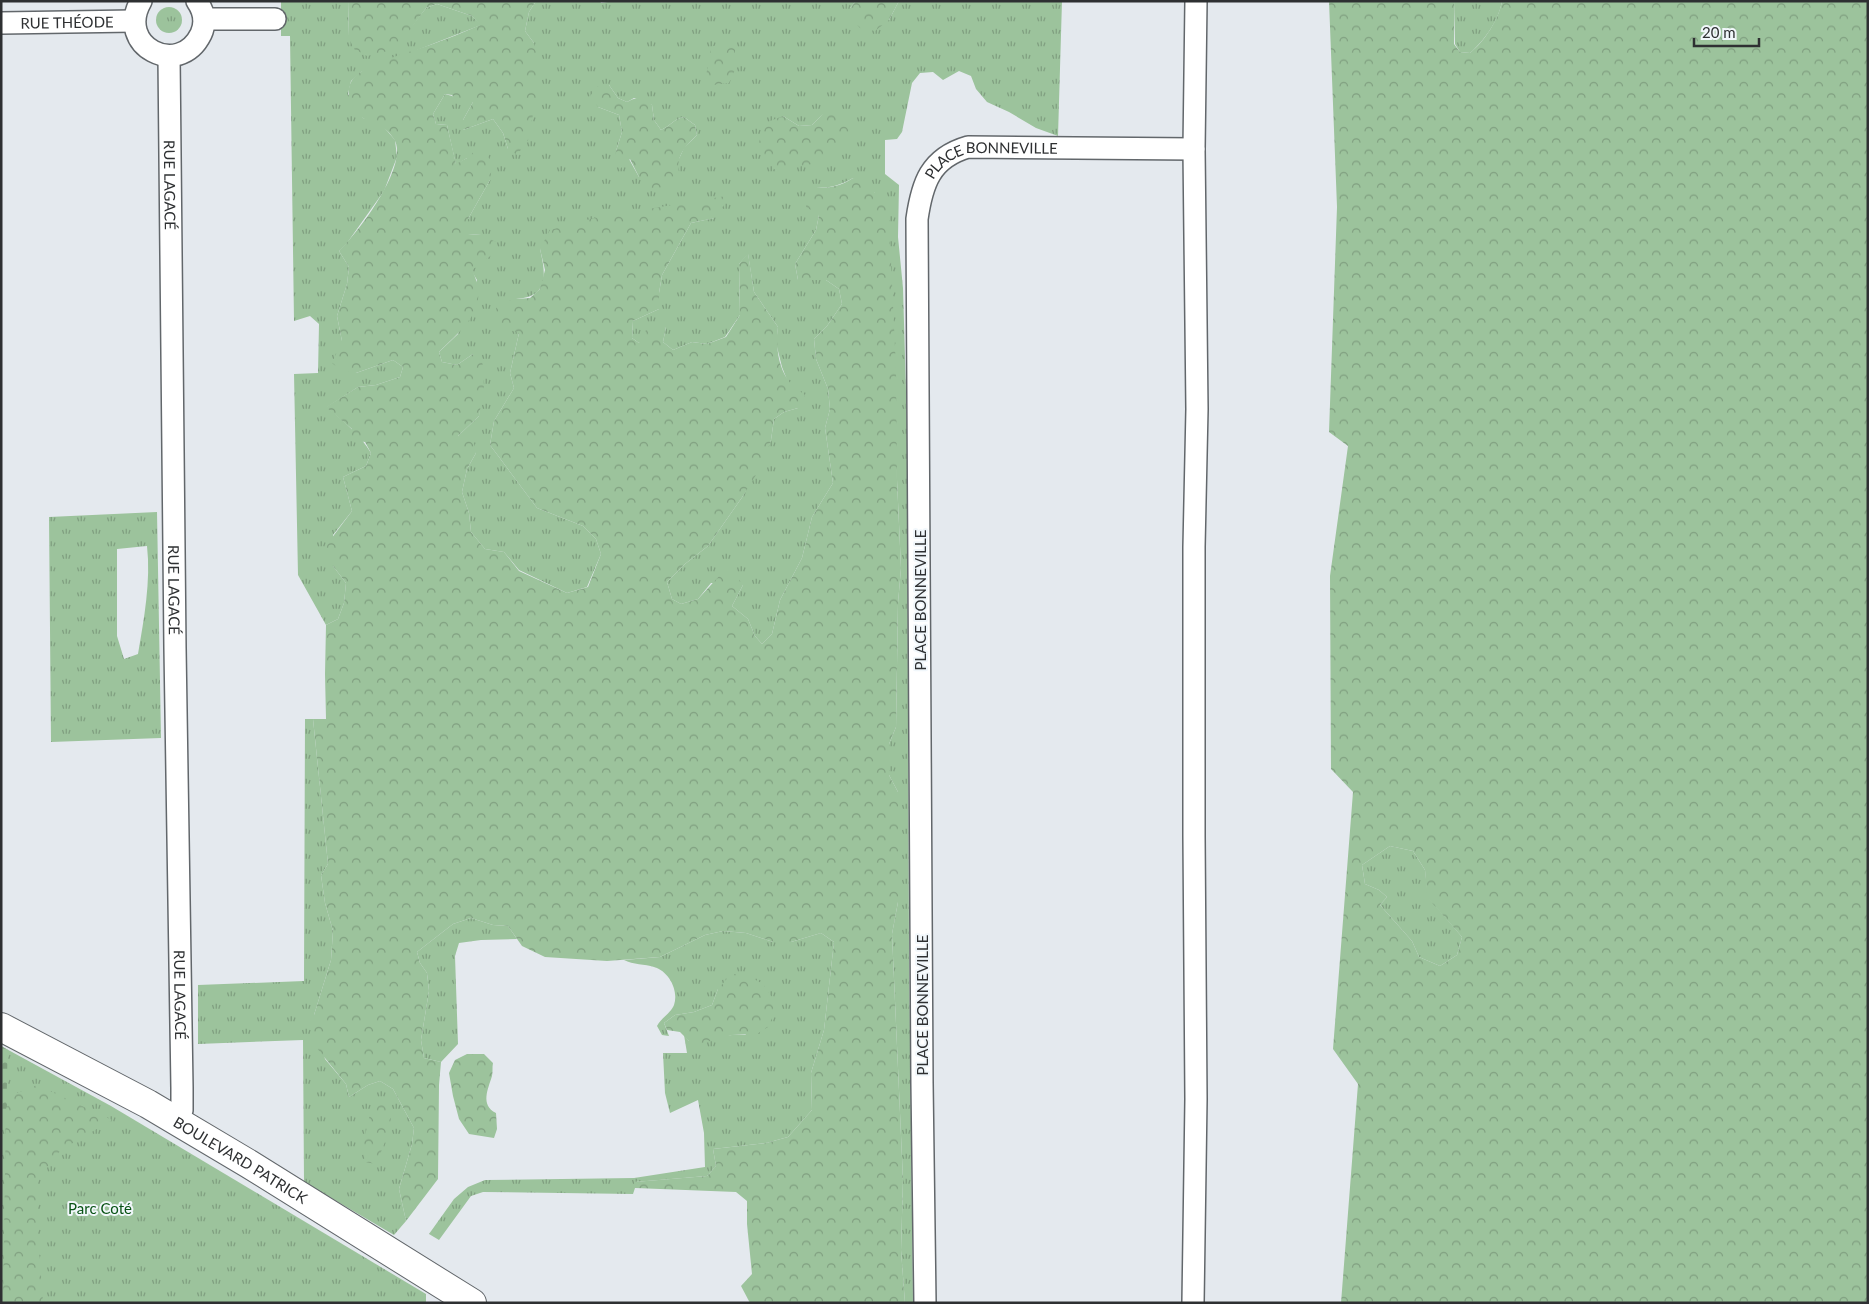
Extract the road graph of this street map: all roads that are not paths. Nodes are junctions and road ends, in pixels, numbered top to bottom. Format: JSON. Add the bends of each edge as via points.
{"nodes":[{"id":1,"x":1196,"y":1,"type":"edge"},
{"id":2,"x":201,"y":10,"type":"edge"},
{"id":3,"x":137,"y":11,"type":"edge"},
{"id":4,"x":275,"y":19,"type":"dead end"},
{"id":5,"x":1,"y":23,"type":"edge"},
{"id":6,"x":169,"y":56,"type":"junction"},
{"id":7,"x":1194,"y":149,"type":"junction"},
{"id":8,"x":1,"y":1027,"type":"edge"},
{"id":9,"x":178,"y":1122,"type":"junction"},
{"id":10,"x":472,"y":1303,"type":"edge"},
{"id":11,"x":925,"y":1303,"type":"edge"},
{"id":12,"x":1193,"y":1303,"type":"edge"}],
"edges":[{"from":1,"to":7,"type":"street"},
{"from":2,"to":4,"type":"street"},
{"from":2,"to":6,"type":"street","via":[[202,30],[194,44],[180,54]]},
{"from":3,"to":5,"type":"street","name":"RUE THÉODE"},
{"from":3,"to":6,"type":"street","via":[[136,32],[141,41],[148,49]]},
{"from":6,"to":9,"type":"street","name":"RUE LAGACÉ","via":[[182,1088],[182,1110]]},
{"from":7,"to":11,"type":"street","name":"PLACE BONNEVILLE","via":[[968,147],[945,156],[935,166],[927,176],[921,198],[917,229]]},
{"from":7,"to":12,"type":"street","via":[[1197,409]]},
{"from":8,"to":9,"type":"street","name":"BOULEVARD PATRICK"},
{"from":9,"to":10,"type":"street","name":"BOULEVARD PATRICK"}]}
